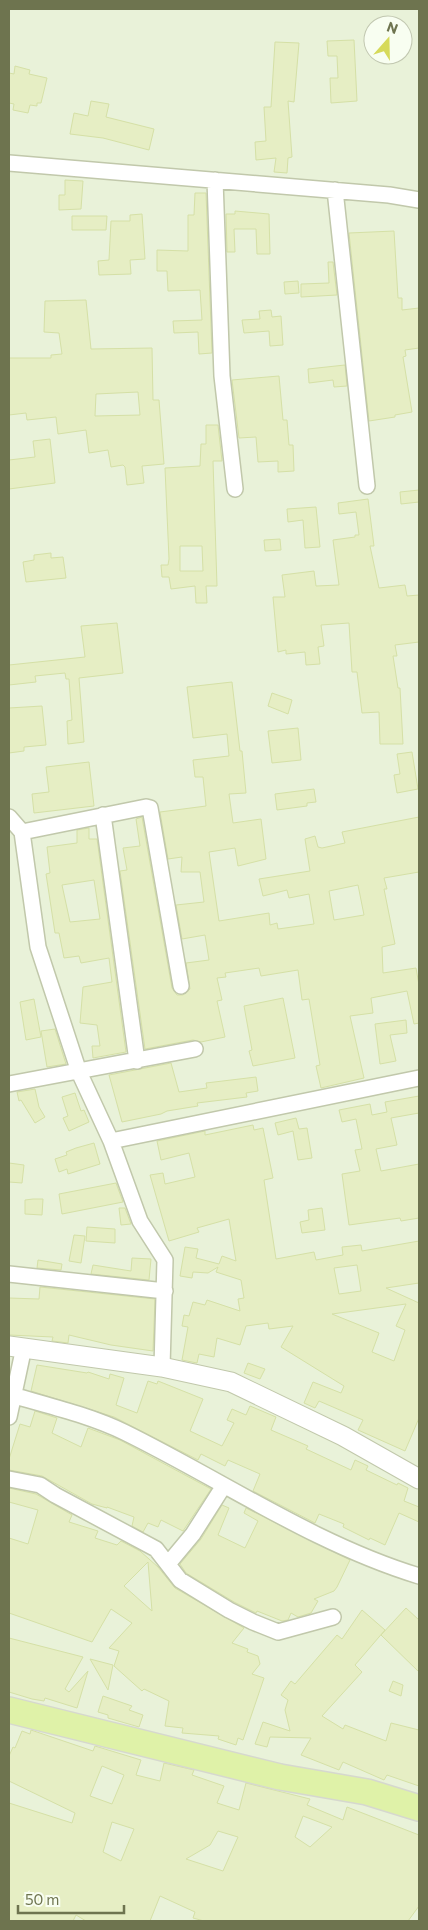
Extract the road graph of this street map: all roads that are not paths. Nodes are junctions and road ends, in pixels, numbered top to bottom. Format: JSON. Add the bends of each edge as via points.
{"nodes":[{"id":1,"x":9,"y":163,"type":"edge"},
{"id":2,"x":215,"y":180,"type":"junction"},
{"id":3,"x":335,"y":190,"type":"junction"},
{"id":4,"x":419,"y":200,"type":"edge"},
{"id":5,"x":367,"y":486,"type":"dead end"},
{"id":6,"x":235,"y":489,"type":"dead end"},
{"id":7,"x":103,"y":815,"type":"junction"},
{"id":8,"x":9,"y":817,"type":"edge"},
{"id":9,"x":22,"y":832,"type":"junction"},
{"id":10,"x":181,"y":986,"type":"dead end"},
{"id":11,"x":196,"y":1049,"type":"dead end"},
{"id":12,"x":137,"y":1061,"type":"junction"},
{"id":13,"x":79,"y":1072,"type":"junction"},
{"id":14,"x":419,"y":1078,"type":"edge"},
{"id":15,"x":9,"y":1084,"type":"edge"},
{"id":16,"x":111,"y":1141,"type":"junction"},
{"id":17,"x":9,"y":1274,"type":"edge"},
{"id":18,"x":165,"y":1291,"type":"junction"},
{"id":19,"x":17,"y":1346,"type":"edge"},
{"id":20,"x":162,"y":1367,"type":"junction"},
{"id":21,"x":12,"y":1396,"type":"junction"},
{"id":22,"x":9,"y":1418,"type":"edge"},
{"id":23,"x":9,"y":1479,"type":"edge"},
{"id":24,"x":419,"y":1479,"type":"edge"},
{"id":25,"x":223,"y":1486,"type":"junction"},
{"id":26,"x":168,"y":1564,"type":"junction"},
{"id":27,"x":419,"y":1576,"type":"edge"},
{"id":28,"x":333,"y":1616,"type":"dead end"},
{"id":29,"x":9,"y":1710,"type":"edge"},
{"id":30,"x":419,"y":1808,"type":"edge"}],
"edges":[{"from":1,"to":2,"type":"street"},
{"from":2,"to":3,"type":"street"},
{"from":2,"to":6,"type":"street","via":[[222,376]]},
{"from":3,"to":4,"type":"street"},
{"from":3,"to":5,"type":"street"},
{"from":7,"to":9,"type":"street"},
{"from":7,"to":10,"type":"street","via":[[150,808]]},
{"from":7,"to":12,"type":"street"},
{"from":8,"to":9,"type":"street"},
{"from":9,"to":13,"type":"street","via":[[38,947]]},
{"from":11,"to":12,"type":"street"},
{"from":12,"to":13,"type":"street"},
{"from":13,"to":15,"type":"street"},
{"from":13,"to":16,"type":"street"},
{"from":14,"to":16,"type":"street"},
{"from":16,"to":18,"type":"street","via":[[140,1221],[165,1260]]},
{"from":17,"to":18,"type":"street"},
{"from":18,"to":20,"type":"street"},
{"from":19,"to":20,"type":"street"},
{"from":19,"to":21,"type":"street"},
{"from":20,"to":24,"type":"street","via":[[231,1382],[343,1436]]},
{"from":21,"to":22,"type":"street"},
{"from":21,"to":25,"type":"street","via":[[56,1407],[122,1431]]},
{"from":23,"to":26,"type":"street","via":[[40,1485],[156,1548]]},
{"from":25,"to":26,"type":"street","via":[[193,1534]]},
{"from":25,"to":27,"type":"street","via":[[376,1563]]},
{"from":26,"to":28,"type":"street","via":[[180,1580],[217,1603],[278,1632]]},
{"from":29,"to":30,"type":"highway","via":[[280,1777],[367,1792]]}]}
